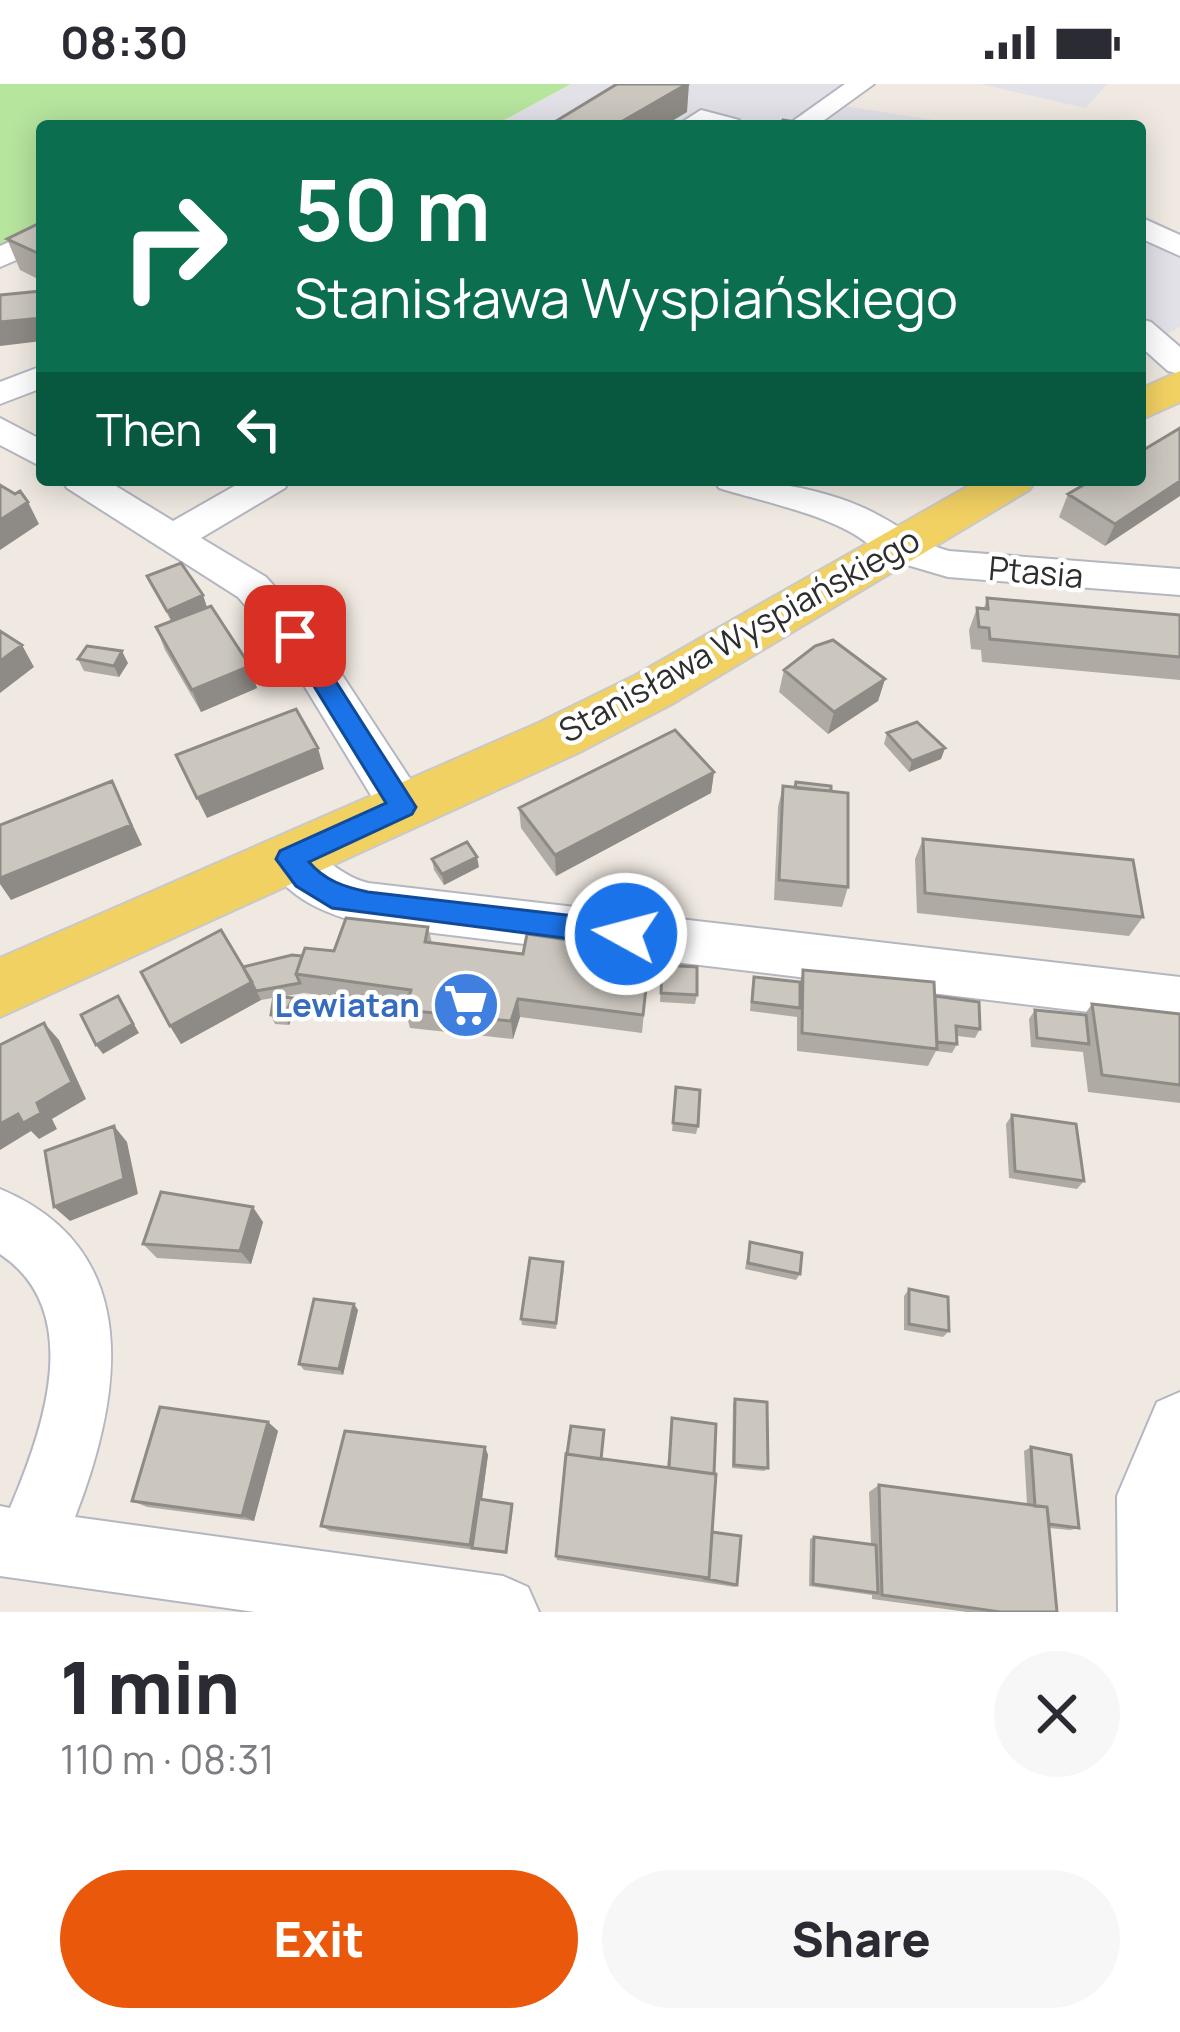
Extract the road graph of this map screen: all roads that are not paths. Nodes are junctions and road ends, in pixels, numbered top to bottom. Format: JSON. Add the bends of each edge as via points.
{"nodes":[{"id":1,"x":862,"y":84,"type":"edge"},
{"id":2,"x":808,"y":120,"type":"edge"},
{"id":3,"x":1146,"y":229,"type":"edge"},
{"id":4,"x":36,"y":240,"type":"edge"},
{"id":5,"x":1180,"y":247,"type":"edge"},
{"id":6,"x":0,"y":258,"type":"edge"},
{"id":7,"x":1146,"y":334,"type":"edge"},
{"id":8,"x":1180,"y":364,"type":"edge"},
{"id":9,"x":36,"y":379,"type":"edge"},
{"id":10,"x":1180,"y":383,"type":"edge"},
{"id":11,"x":0,"y":394,"type":"edge"},
{"id":12,"x":1146,"y":403,"type":"edge"},
{"id":13,"x":3,"y":435,"type":"edge"},
{"id":14,"x":36,"y":453,"type":"edge"},
{"id":15,"x":90,"y":486,"type":"edge"},
{"id":16,"x":262,"y":486,"type":"edge"},
{"id":17,"x":752,"y":486,"type":"edge"},
{"id":18,"x":1003,"y":486,"type":"edge"},
{"id":19,"x":176,"y":536,"type":"junction"},
{"id":20,"x":897,"y":547,"type":"junction"},
{"id":21,"x":1180,"y":583,"type":"edge"},
{"id":22,"x":403,"y":807,"type":"junction"},
{"id":23,"x":290,"y":859,"type":"junction"},
{"id":24,"x":0,"y":988,"type":"edge"},
{"id":25,"x":1180,"y":1000,"type":"edge"},
{"id":26,"x":0,"y":1220,"type":"edge"},
{"id":27,"x":1180,"y":1425,"type":"edge"},
{"id":28,"x":14,"y":1543,"type":"edge"},
{"id":29,"x":503,"y":1612,"type":"edge"},
{"id":30,"x":1154,"y":1612,"type":"edge"}],
"edges":[{"from":1,"to":2,"type":"street"},
{"from":3,"to":5,"type":"street"},
{"from":4,"to":6,"type":"street"},
{"from":7,"to":8,"type":"street"},
{"from":9,"to":11,"type":"street"},
{"from":10,"to":12,"type":"main road"},
{"from":13,"to":14,"type":"street"},
{"from":15,"to":19,"type":"street"},
{"from":16,"to":19,"type":"street"},
{"from":17,"to":20,"type":"street","name":"Ptasia","via":[[849,516]]},
{"from":18,"to":20,"type":"main road","name":"Stanisława Wyspiańskiego"},
{"from":19,"to":22,"type":"street","via":[[253,587],[295,636]]},
{"from":20,"to":21,"type":"street","name":"Ptasia","via":[[948,564]]},
{"from":20,"to":22,"type":"main road","name":"Stanisława Wyspiańskiego","via":[[653,690]]},
{"from":22,"to":23,"type":"main road","name":"Stanisława Wyspiańskiego"},
{"from":23,"to":24,"type":"main road","name":"Stanisława Wyspiańskiego"},
{"from":23,"to":25,"type":"street","via":[[332,896],[368,904]]},
{"from":26,"to":28,"type":"street","via":[[46,1250],[76,1304],[84,1372],[68,1451]]},
{"from":27,"to":30,"type":"street","via":[[1151,1496]]},
{"from":28,"to":29,"type":"street"}]}
